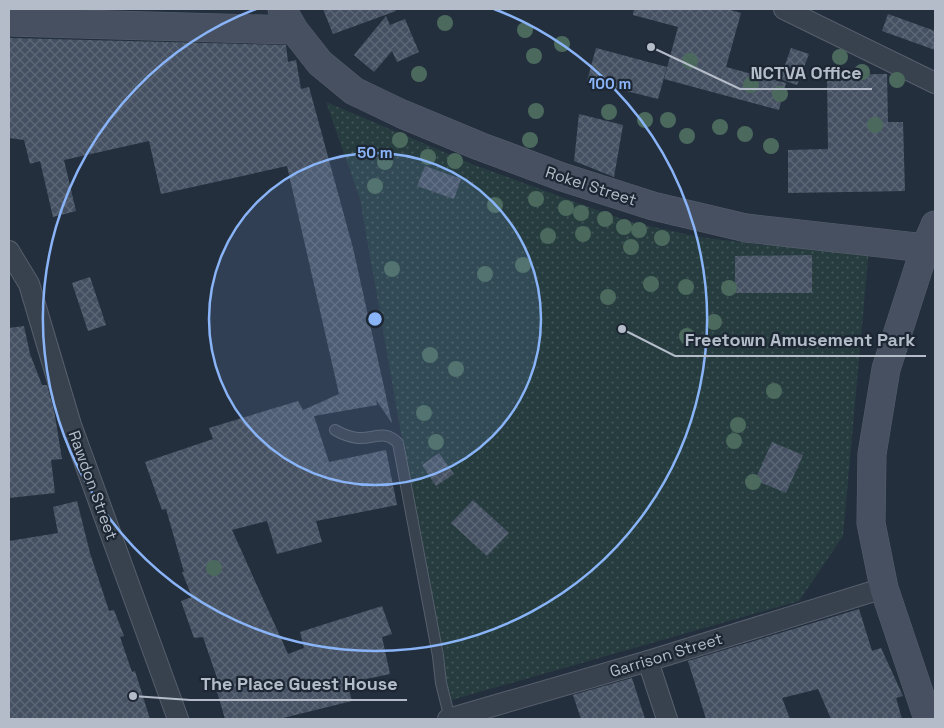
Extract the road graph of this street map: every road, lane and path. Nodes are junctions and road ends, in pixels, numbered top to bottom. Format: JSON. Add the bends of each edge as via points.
{"nodes":[{"id":1,"x":784,"y":9,"type":"edge"},
{"id":2,"x":288,"y":20,"type":"edge"},
{"id":3,"x":9,"y":22,"type":"edge"},
{"id":4,"x":935,"y":83,"type":"edge"},
{"id":5,"x":930,"y":237,"type":"edge"},
{"id":6,"x":9,"y":251,"type":"edge"},
{"id":7,"x":335,"y":430,"type":"dead end"},
{"id":8,"x":884,"y":588,"type":"junction"},
{"id":9,"x":648,"y":661,"type":"junction"},
{"id":10,"x":178,"y":719,"type":"edge"},
{"id":11,"x":449,"y":719,"type":"edge"},
{"id":12,"x":667,"y":719,"type":"edge"},
{"id":13,"x":928,"y":719,"type":"edge"}],
"edges":[{"from":1,"to":4,"type":"street"},
{"from":2,"to":3,"type":"main road"},
{"from":2,"to":5,"type":"main road","name":"Rokel Street","via":[[320,63],[354,91],[479,146],[562,177],[653,206],[746,228]]},
{"from":5,"to":8,"type":"main road","via":[[886,369],[872,454],[871,523]]},
{"from":6,"to":10,"type":"street","name":"Rawdon Street","via":[[29,284],[71,425]]},
{"from":7,"to":11,"type":"lane","via":[[356,438],[383,435],[398,443]]},
{"from":8,"to":9,"type":"street","name":"Garrison Street"},
{"from":8,"to":13,"type":"main road"},
{"from":9,"to":11,"type":"street","name":"Garrison Street"},
{"from":9,"to":12,"type":"street"}]}
